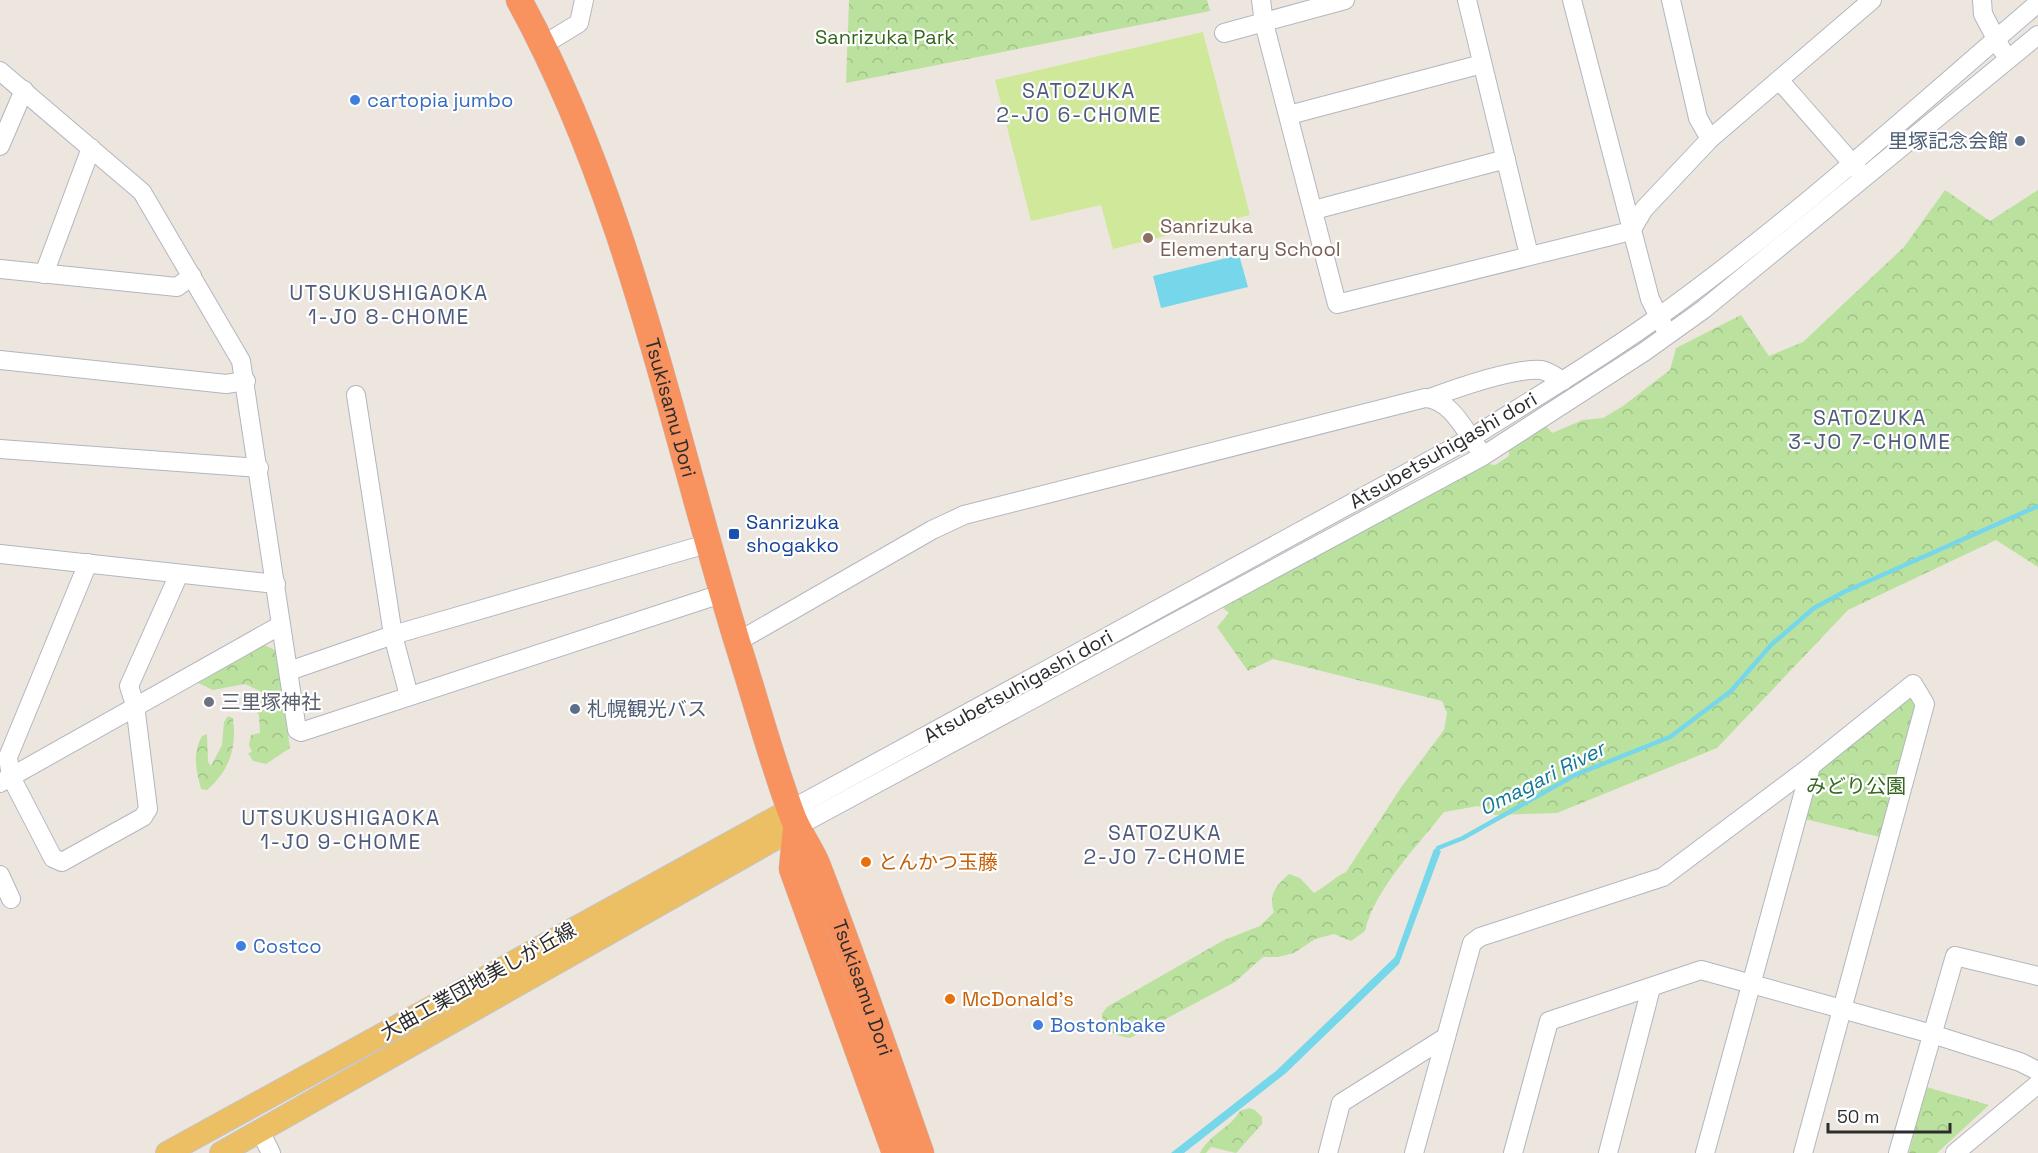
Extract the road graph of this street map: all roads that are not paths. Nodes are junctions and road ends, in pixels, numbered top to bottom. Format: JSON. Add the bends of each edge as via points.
{"nodes":[{"id":1,"x":519,"y":0,"type":"edge"},
{"id":2,"x":584,"y":0,"type":"edge"},
{"id":3,"x":1261,"y":0,"type":"edge"},
{"id":4,"x":1346,"y":0,"type":"edge"},
{"id":5,"x":1467,"y":0,"type":"edge"},
{"id":6,"x":1572,"y":0,"type":"edge"},
{"id":7,"x":1671,"y":0,"type":"edge"},
{"id":8,"x":1872,"y":0,"type":"edge"},
{"id":9,"x":1982,"y":0,"type":"edge"},
{"id":10,"x":2038,"y":3,"type":"edge"},
{"id":11,"x":1264,"y":23,"type":"junction"},
{"id":12,"x":1224,"y":33,"type":"dead end"},
{"id":13,"x":2038,"y":34,"type":"edge"},
{"id":14,"x":1995,"y":40,"type":"junction"},
{"id":15,"x":543,"y":45,"type":"junction"},
{"id":16,"x":2008,"y":59,"type":"junction"},
{"id":17,"x":1482,"y":64,"type":"junction"},
{"id":18,"x":0,"y":71,"type":"edge"},
{"id":19,"x":1780,"y":81,"type":"junction"},
{"id":20,"x":24,"y":90,"type":"junction"},
{"id":21,"x":1289,"y":115,"type":"junction"},
{"id":22,"x":1710,"y":139,"type":"junction"},
{"id":23,"x":0,"y":146,"type":"edge"},
{"id":24,"x":91,"y":148,"type":"junction"},
{"id":25,"x":1506,"y":159,"type":"junction"},
{"id":26,"x":1851,"y":163,"type":"junction"},
{"id":27,"x":1864,"y":178,"type":"junction"},
{"id":28,"x":1314,"y":210,"type":"junction"},
{"id":29,"x":1631,"y":231,"type":"junction"},
{"id":30,"x":1529,"y":255,"type":"junction"},
{"id":31,"x":0,"y":269,"type":"edge"},
{"id":32,"x":44,"y":274,"type":"junction"},
{"id":33,"x":192,"y":276,"type":"junction"},
{"id":34,"x":1658,"y":317,"type":"junction"},
{"id":35,"x":1668,"y":336,"type":"junction"},
{"id":36,"x":0,"y":360,"type":"edge"},
{"id":37,"x":246,"y":381,"type":"junction"},
{"id":38,"x":1563,"y":381,"type":"junction"},
{"id":39,"x":356,"y":395,"type":"dead end"},
{"id":40,"x":1430,"y":398,"type":"junction"},
{"id":41,"x":1471,"y":438,"type":"junction"},
{"id":42,"x":0,"y":449,"type":"edge"},
{"id":43,"x":1483,"y":456,"type":"junction"},
{"id":44,"x":259,"y":468,"type":"junction"},
{"id":45,"x":710,"y":543,"type":"junction"},
{"id":46,"x":0,"y":554,"type":"edge"},
{"id":47,"x":88,"y":563,"type":"junction"},
{"id":48,"x":179,"y":574,"type":"junction"},
{"id":49,"x":276,"y":584,"type":"junction"},
{"id":50,"x":724,"y":593,"type":"junction"},
{"id":51,"x":281,"y":625,"type":"junction"},
{"id":52,"x":393,"y":634,"type":"junction"},
{"id":53,"x":737,"y":642,"type":"junction"},
{"id":54,"x":289,"y":671,"type":"junction"},
{"id":55,"x":409,"y":696,"type":"junction"},
{"id":56,"x":135,"y":705,"type":"junction"},
{"id":57,"x":1811,"y":766,"type":"junction"},
{"id":58,"x":6,"y":780,"type":"edge"},
{"id":59,"x":793,"y":819,"type":"junction"},
{"id":60,"x":0,"y":875,"type":"edge"},
{"id":61,"x":12,"y":899,"type":"dead end"},
{"id":62,"x":2038,"y":976,"type":"edge"},
{"id":63,"x":1750,"y":982,"type":"junction"},
{"id":64,"x":1651,"y":988,"type":"junction"},
{"id":65,"x":1842,"y":1010,"type":"junction"},
{"id":66,"x":1932,"y":1034,"type":"junction"},
{"id":67,"x":1446,"y":1037,"type":"junction"},
{"id":68,"x":2038,"y":1071,"type":"edge"},
{"id":69,"x":2038,"y":1084,"type":"edge"},
{"id":70,"x":260,"y":1131,"type":"junction"},
{"id":71,"x":167,"y":1153,"type":"edge"},
{"id":72,"x":221,"y":1153,"type":"edge"},
{"id":73,"x":271,"y":1153,"type":"edge"},
{"id":74,"x":895,"y":1153,"type":"edge"},
{"id":75,"x":921,"y":1153,"type":"edge"},
{"id":76,"x":1328,"y":1153,"type":"edge"},
{"id":77,"x":1414,"y":1153,"type":"edge"},
{"id":78,"x":1513,"y":1153,"type":"edge"},
{"id":79,"x":1608,"y":1153,"type":"edge"},
{"id":80,"x":1705,"y":1153,"type":"edge"},
{"id":81,"x":1803,"y":1153,"type":"edge"},
{"id":82,"x":1898,"y":1153,"type":"edge"},
{"id":83,"x":1955,"y":1153,"type":"edge"}],
"edges":[{"from":1,"to":15,"type":"highway","name":"Tsukisamu Dori"},
{"from":2,"to":15,"type":"street","via":[[579,23]]},
{"from":3,"to":11,"type":"street"},
{"from":4,"to":11,"type":"street"},
{"from":5,"to":17,"type":"street"},
{"from":6,"to":29,"type":"street"},
{"from":7,"to":22,"type":"street","via":[[1698,118]]},
{"from":8,"to":19,"type":"street"},
{"from":9,"to":14,"type":"street","via":[[1983,14]]},
{"from":10,"to":14,"type":"street","name":"Atsubetsuhigashi dori"},
{"from":11,"to":12,"type":"street"},
{"from":11,"to":21,"type":"street"},
{"from":13,"to":16,"type":"street","name":"Atsubetsuhigashi dori"},
{"from":14,"to":16,"type":"street"},
{"from":14,"to":26,"type":"street","name":"Atsubetsuhigashi dori"},
{"from":15,"to":45,"type":"highway","name":"Tsukisamu Dori","via":[[601,180],[663,374]]},
{"from":16,"to":27,"type":"street","name":"Atsubetsuhigashi dori"},
{"from":17,"to":21,"type":"street"},
{"from":17,"to":25,"type":"street"},
{"from":18,"to":20,"type":"street"},
{"from":19,"to":22,"type":"street"},
{"from":19,"to":26,"type":"street"},
{"from":20,"to":23,"type":"street"},
{"from":20,"to":24,"type":"street"},
{"from":21,"to":28,"type":"street"},
{"from":22,"to":29,"type":"street","via":[[1644,209]]},
{"from":24,"to":32,"type":"street"},
{"from":24,"to":33,"type":"street","via":[[142,192]]},
{"from":25,"to":28,"type":"street"},
{"from":25,"to":30,"type":"street"},
{"from":26,"to":27,"type":"street"},
{"from":26,"to":34,"type":"street","name":"Atsubetsuhigashi dori"},
{"from":27,"to":35,"type":"street","name":"Atsubetsuhigashi dori"},
{"from":28,"to":30,"type":"street","via":[[1337,304]]},
{"from":29,"to":30,"type":"street"},
{"from":29,"to":34,"type":"street"},
{"from":31,"to":32,"type":"street"},
{"from":32,"to":33,"type":"street","via":[[177,286]]},
{"from":33,"to":37,"type":"street","via":[[233,345]]},
{"from":34,"to":35,"type":"street"},
{"from":34,"to":38,"type":"street","name":"Atsubetsuhigashi dori"},
{"from":35,"to":43,"type":"street","name":"Atsubetsuhigashi dori"},
{"from":36,"to":37,"type":"street","via":[[226,384]]},
{"from":37,"to":44,"type":"street"},
{"from":38,"to":40,"type":"street","via":[[1543,370],[1523,372]]},
{"from":38,"to":41,"type":"street","name":"Atsubetsuhigashi dori"},
{"from":39,"to":52,"type":"street"},
{"from":40,"to":41,"type":"street","via":[[1449,408]]},
{"from":40,"to":53,"type":"street","via":[[964,515]]},
{"from":41,"to":43,"type":"street"},
{"from":41,"to":59,"type":"street","name":"Atsubetsuhigashi dori"},
{"from":42,"to":44,"type":"street"},
{"from":43,"to":59,"type":"street","name":"Atsubetsuhigashi dori"},
{"from":44,"to":49,"type":"street"},
{"from":45,"to":50,"type":"highway","name":"Tsukisamu Dori"},
{"from":45,"to":52,"type":"street"},
{"from":46,"to":47,"type":"street"},
{"from":47,"to":48,"type":"street"},
{"from":47,"to":58,"type":"street","via":[[8,757]]},
{"from":48,"to":49,"type":"street"},
{"from":48,"to":56,"type":"street","via":[[129,686]]},
{"from":49,"to":51,"type":"street"},
{"from":50,"to":53,"type":"highway","name":"Tsukisamu Dori"},
{"from":50,"to":55,"type":"street"},
{"from":51,"to":54,"type":"street"},
{"from":51,"to":56,"type":"street"},
{"from":52,"to":54,"type":"street"},
{"from":52,"to":55,"type":"street"},
{"from":53,"to":59,"type":"highway","name":"Tsukisamu Dori"},
{"from":54,"to":55,"type":"street","via":[[297,730],[301,732]]},
{"from":56,"to":58,"type":"street"},
{"from":56,"to":58,"type":"street","via":[[148,809],[143,818],[62,862],[53,858]]},
{"from":57,"to":63,"type":"street"},
{"from":57,"to":65,"type":"street","via":[[1913,684],[1925,704]]},
{"from":57,"to":67,"type":"street","via":[[1663,877],[1480,937],[1473,944]]},
{"from":59,"to":70,"type":"main road","name":"大曲工業団地美しが丘線"},
{"from":59,"to":71,"type":"main road","name":"大曲工業団地美しが丘線"},
{"from":59,"to":74,"type":"highway","name":"Tsukisamu Dori","via":[[792,869]]},
{"from":59,"to":75,"type":"highway","name":"Tsukisamu Dori","via":[[815,860]]},
{"from":60,"to":61,"type":"street"},
{"from":62,"to":66,"type":"street","via":[[1955,956]]},
{"from":63,"to":64,"type":"street","via":[[1701,970]]},
{"from":63,"to":65,"type":"street"},
{"from":63,"to":80,"type":"street"},
{"from":64,"to":78,"type":"street","via":[[1549,1021]]},
{"from":64,"to":79,"type":"street"},
{"from":65,"to":66,"type":"street"},
{"from":65,"to":81,"type":"street"},
{"from":66,"to":68,"type":"street"},
{"from":66,"to":82,"type":"street"},
{"from":67,"to":76,"type":"street","via":[[1341,1103]]},
{"from":67,"to":77,"type":"street"},
{"from":69,"to":83,"type":"street"},
{"from":70,"to":72,"type":"main road","name":"大曲工業団地美しが丘線"},
{"from":70,"to":73,"type":"street"}]}
